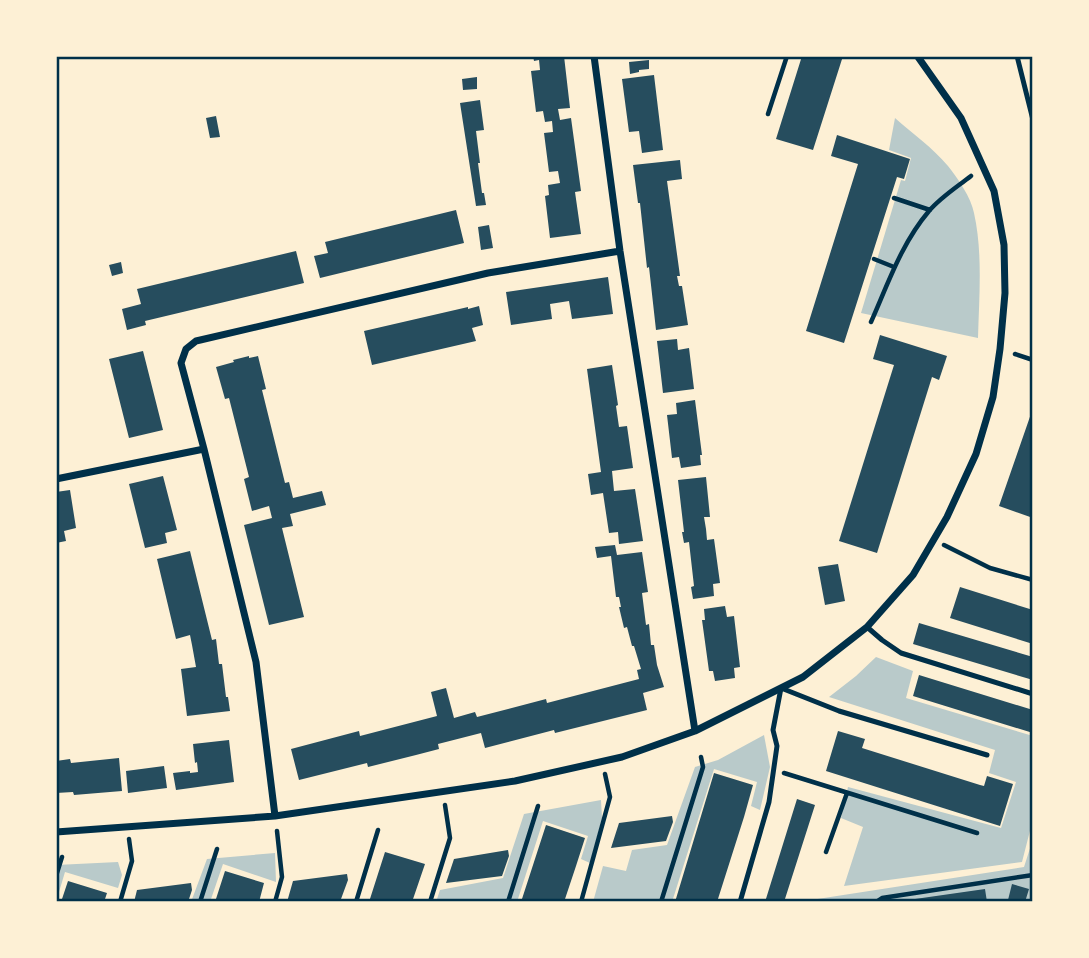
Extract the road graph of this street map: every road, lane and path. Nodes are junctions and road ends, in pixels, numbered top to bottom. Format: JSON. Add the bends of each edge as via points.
{"nodes":[{"id":1,"x":594,"y":56,"type":"edge"},
{"id":2,"x":787,"y":56,"type":"edge"},
{"id":3,"x":1017,"y":56,"type":"edge"},
{"id":4,"x":919,"y":57,"type":"edge"},
{"id":5,"x":768,"y":114,"type":"dead end"},
{"id":6,"x":1033,"y":120,"type":"edge"},
{"id":7,"x":983,"y":167,"type":"junction"},
{"id":8,"x":894,"y":198,"type":"dead end"},
{"id":9,"x":930,"y":210,"type":"junction"},
{"id":10,"x":621,"y":251,"type":"junction"},
{"id":11,"x":874,"y":260,"type":"dead end"},
{"id":12,"x":894,"y":267,"type":"junction"},
{"id":13,"x":871,"y":322,"type":"dead end"},
{"id":14,"x":204,"y":449,"type":"junction"},
{"id":15,"x":56,"y":480,"type":"edge"},
{"id":16,"x":934,"y":539,"type":"junction"},
{"id":17,"x":1033,"y":580,"type":"edge"},
{"id":18,"x":867,"y":627,"type":"junction"},
{"id":19,"x":781,"y":688,"type":"junction"},
{"id":20,"x":1033,"y":694,"type":"edge"},
{"id":21,"x":695,"y":731,"type":"junction"},
{"id":22,"x":987,"y":755,"type":"dead end"},
{"id":23,"x":701,"y":757,"type":"dead end"},
{"id":24,"x":603,"y":761,"type":"junction"},
{"id":25,"x":774,"y":768,"type":"junction"},
{"id":26,"x":443,"y":792,"type":"junction"},
{"id":27,"x":847,"y":793,"type":"junction"},
{"id":28,"x":538,"y":806,"type":"dead end"},
{"id":29,"x":275,"y":816,"type":"junction"},
{"id":30,"x":128,"y":828,"type":"junction"},
{"id":31,"x":378,"y":830,"type":"dead end"},
{"id":32,"x":56,"y":832,"type":"edge"},
{"id":33,"x":977,"y":833,"type":"dead end"},
{"id":34,"x":216,"y":849,"type":"dead end"},
{"id":35,"x":826,"y":852,"type":"dead end"},
{"id":36,"x":62,"y":857,"type":"dead end"},
{"id":37,"x":1033,"y":875,"type":"edge"},
{"id":38,"x":56,"y":876,"type":"edge"},
{"id":39,"x":120,"y":902,"type":"edge"},
{"id":40,"x":200,"y":902,"type":"edge"},
{"id":41,"x":275,"y":902,"type":"edge"},
{"id":42,"x":356,"y":902,"type":"edge"},
{"id":43,"x":430,"y":902,"type":"edge"},
{"id":44,"x":508,"y":902,"type":"edge"},
{"id":45,"x":581,"y":902,"type":"edge"},
{"id":46,"x":661,"y":902,"type":"edge"},
{"id":47,"x":740,"y":902,"type":"edge"},
{"id":48,"x":876,"y":902,"type":"edge"}],
"edges":[{"from":1,"to":10,"type":"street"},
{"from":2,"to":5,"type":"path"},
{"from":3,"to":6,"type":"lane"},
{"from":4,"to":7,"type":"street","via":[[961,118]]},
{"from":7,"to":9,"type":"path"},
{"from":7,"to":16,"type":"street","via":[[994,191],[1004,245],[1000,349],[993,397],[976,454]]},
{"from":8,"to":9,"type":"path"},
{"from":9,"to":12,"type":"path"},
{"from":10,"to":14,"type":"street","via":[[488,273],[196,341],[186,349],[181,363]]},
{"from":10,"to":21,"type":"street"},
{"from":11,"to":12,"type":"path"},
{"from":12,"to":13,"type":"path"},
{"from":14,"to":15,"type":"street"},
{"from":14,"to":29,"type":"street","via":[[256,662]]},
{"from":16,"to":17,"type":"path","via":[[990,568]]},
{"from":16,"to":18,"type":"street","via":[[913,575]]},
{"from":18,"to":19,"type":"street","via":[[803,677]]},
{"from":18,"to":20,"type":"lane","via":[[901,653]]},
{"from":19,"to":21,"type":"street"},
{"from":19,"to":22,"type":"lane","via":[[839,711]]},
{"from":19,"to":25,"type":"lane","via":[[773,730],[777,746]]},
{"from":21,"to":24,"type":"street"},
{"from":23,"to":46,"type":"path","via":[[703,767]]},
{"from":24,"to":26,"type":"street","via":[[515,782]]},
{"from":24,"to":45,"type":"path","via":[[610,797]]},
{"from":25,"to":27,"type":"path"},
{"from":25,"to":47,"type":"lane","via":[[769,802]]},
{"from":26,"to":29,"type":"street"},
{"from":26,"to":43,"type":"path","via":[[450,838]]},
{"from":27,"to":33,"type":"path"},
{"from":27,"to":35,"type":"path"},
{"from":28,"to":44,"type":"path"},
{"from":29,"to":30,"type":"street"},
{"from":29,"to":41,"type":"path","via":[[282,877]]},
{"from":30,"to":32,"type":"street"},
{"from":30,"to":39,"type":"path","via":[[132,861]]},
{"from":31,"to":42,"type":"path"},
{"from":34,"to":40,"type":"path"},
{"from":36,"to":38,"type":"path"},
{"from":37,"to":48,"type":"path"}]}
